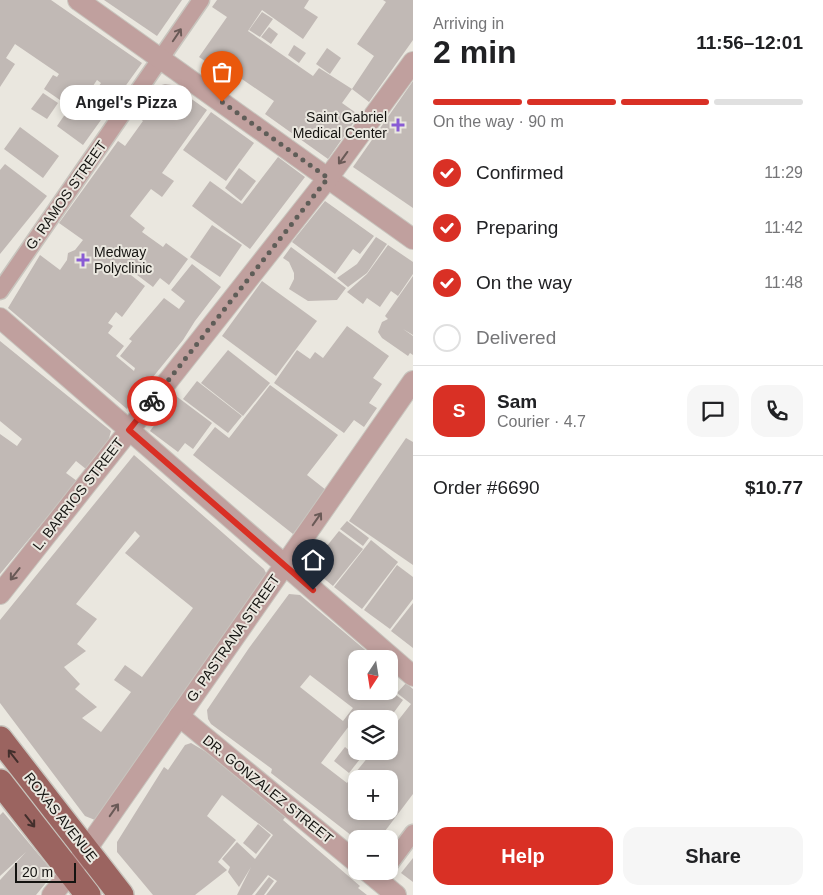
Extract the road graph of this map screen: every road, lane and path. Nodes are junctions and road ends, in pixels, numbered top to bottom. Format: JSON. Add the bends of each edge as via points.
{"nodes":[{"id":1,"x":78,"y":0,"type":"edge"},
{"id":2,"x":201,"y":0,"type":"edge"},
{"id":3,"x":161,"y":59,"type":"junction"},
{"id":4,"x":413,"y":62,"type":"edge"},
{"id":5,"x":328,"y":178,"type":"junction"},
{"id":6,"x":413,"y":239,"type":"edge"},
{"id":7,"x":0,"y":291,"type":"edge"},
{"id":8,"x":0,"y":318,"type":"edge"},
{"id":9,"x":413,"y":381,"type":"edge"},
{"id":10,"x":129,"y":430,"type":"junction"},
{"id":11,"x":285,"y":565,"type":"junction"},
{"id":12,"x":0,"y":594,"type":"edge"},
{"id":13,"x":413,"y":676,"type":"edge"},
{"id":14,"x":179,"y":716,"type":"junction"},
{"id":15,"x":0,"y":739,"type":"edge"},
{"id":16,"x":0,"y":782,"type":"edge"},
{"id":17,"x":413,"y":833,"type":"edge"},
{"id":18,"x":86,"y":850,"type":"junction"},
{"id":19,"x":398,"y":850,"type":"edge"},
{"id":20,"x":348,"y":855,"type":"edge"},
{"id":21,"x":70,"y":873,"type":"junction"},
{"id":22,"x":385,"y":880,"type":"edge"},
{"id":23,"x":52,"y":895,"type":"edge"},
{"id":24,"x":88,"y":895,"type":"edge"},
{"id":25,"x":121,"y":895,"type":"edge"},
{"id":26,"x":396,"y":895,"type":"edge"}],
"edges":[{"from":1,"to":3,"type":"street"},
{"from":3,"to":2,"type":"street","name":"G. RAMOS STREET","one_way":true},
{"from":3,"to":5,"type":"street"},
{"from":3,"to":7,"type":"street","name":"G. RAMOS STREET"},
{"from":4,"to":5,"type":"street","name":"L. BARRIOS STREET","one_way":true},
{"from":5,"to":6,"type":"street"},
{"from":5,"to":10,"type":"street","name":"L. BARRIOS STREET"},
{"from":8,"to":10,"type":"street"},
{"from":11,"to":9,"type":"street","name":"G. PASTRANA STREET","one_way":true},
{"from":10,"to":11,"type":"street"},
{"from":10,"to":12,"type":"street","name":"L. BARRIOS STREET","one_way":true},
{"from":11,"to":13,"type":"street"},
{"from":11,"to":14,"type":"street","name":"G. PASTRANA STREET"},
{"from":18,"to":14,"type":"street","name":"G. PASTRANA STREET","one_way":true},
{"from":14,"to":20,"type":"street","name":"DR. GONZALEZ STREET"},
{"from":18,"to":15,"type":"main road","name":"ROXAS AVENUE","one_way":true},
{"from":16,"to":21,"type":"main road","name":"ROXAS AVENUE","one_way":true},
{"from":17,"to":19,"type":"street"},
{"from":18,"to":21,"type":"street","name":"G. PASTRANA STREET"},
{"from":18,"to":25,"type":"main road","name":"ROXAS AVENUE"},
{"from":21,"to":23,"type":"street","name":"G. PASTRANA STREET"},
{"from":21,"to":24,"type":"main road","name":"ROXAS AVENUE"},
{"from":22,"to":26,"type":"street"}]}
